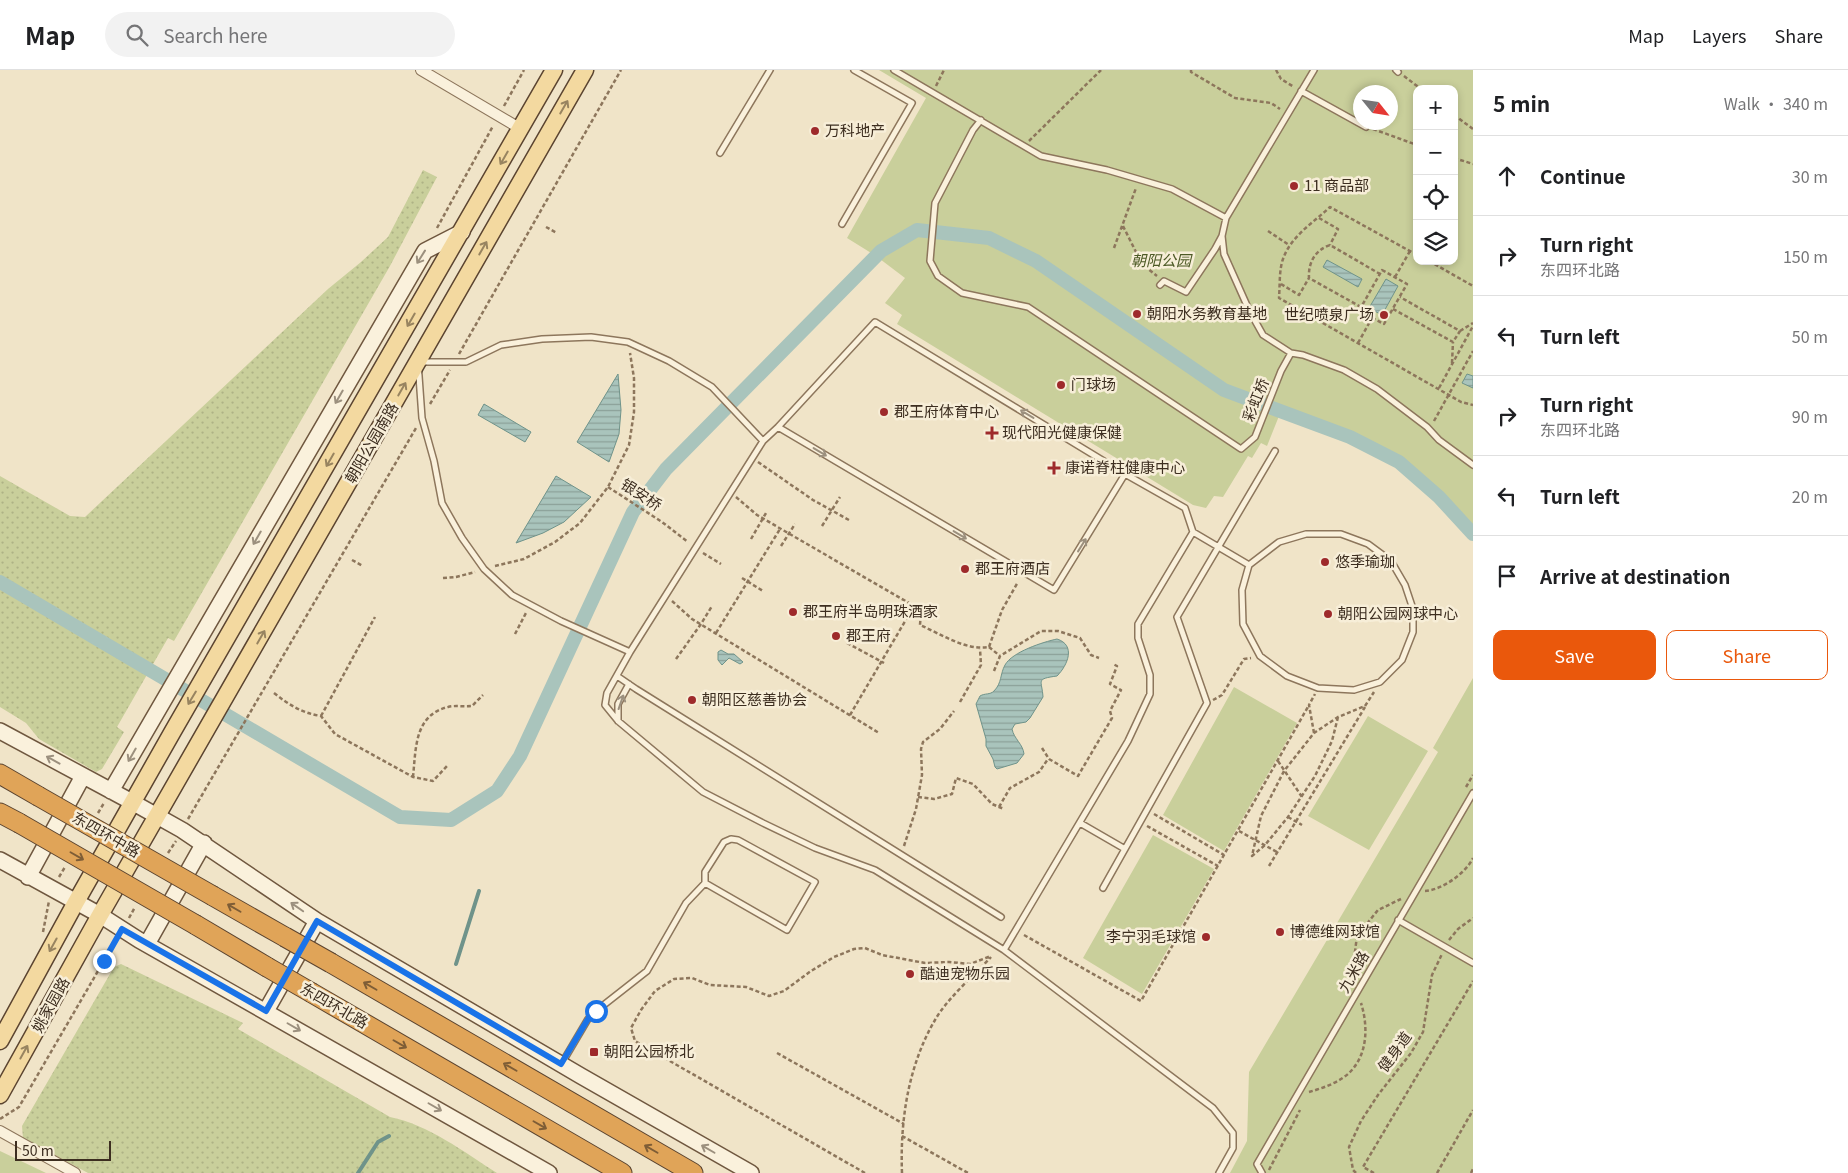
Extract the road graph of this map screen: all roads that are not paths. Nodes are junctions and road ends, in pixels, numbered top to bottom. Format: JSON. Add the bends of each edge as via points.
{"nodes":[{"id":1,"x":421,"y":70,"type":"edge"},
{"id":2,"x":554,"y":70,"type":"edge"},
{"id":3,"x":586,"y":70,"type":"edge"},
{"id":4,"x":770,"y":70,"type":"edge"},
{"id":5,"x":854,"y":70,"type":"edge"},
{"id":6,"x":894,"y":70,"type":"edge"},
{"id":7,"x":1314,"y":70,"type":"edge"},
{"id":8,"x":1301,"y":91,"type":"junction"},
{"id":9,"x":981,"y":120,"type":"junction"},
{"id":10,"x":1353,"y":120,"type":"edge"},
{"id":11,"x":521,"y":129,"type":"junction"},
{"id":12,"x":720,"y":154,"type":"dead end"},
{"id":13,"x":1226,"y":218,"type":"junction"},
{"id":14,"x":842,"y":224,"type":"dead end"},
{"id":15,"x":462,"y":232,"type":"junction"},
{"id":16,"x":1222,"y":236,"type":"junction"},
{"id":17,"x":1162,"y":283,"type":"road end"},
{"id":18,"x":1291,"y":353,"type":"junction"},
{"id":19,"x":418,"y":362,"type":"junction"},
{"id":20,"x":778,"y":427,"type":"junction"},
{"id":21,"x":763,"y":441,"type":"junction"},
{"id":22,"x":1275,"y":451,"type":"dead end"},
{"id":23,"x":1473,"y":465,"type":"edge"},
{"id":24,"x":1125,"y":474,"type":"junction"},
{"id":25,"x":1192,"y":532,"type":"junction"},
{"id":26,"x":1219,"y":548,"type":"junction"},
{"id":27,"x":1249,"y":565,"type":"junction"},
{"id":28,"x":630,"y":652,"type":"junction"},
{"id":29,"x":617,"y":676,"type":"junction"},
{"id":30,"x":629,"y":684,"type":"junction"},
{"id":31,"x":618,"y":722,"type":"junction"},
{"id":32,"x":0,"y":731,"type":"edge"},
{"id":33,"x":0,"y":774,"type":"edge"},
{"id":34,"x":83,"y":776,"type":"junction"},
{"id":35,"x":111,"y":791,"type":"junction"},
{"id":36,"x":1473,"y":793,"type":"edge"},
{"id":37,"x":132,"y":802,"type":"junction"},
{"id":38,"x":0,"y":813,"type":"edge"},
{"id":39,"x":157,"y":816,"type":"junction"},
{"id":40,"x":1080,"y":823,"type":"junction"},
{"id":41,"x":204,"y":844,"type":"junction"},
{"id":42,"x":1125,"y":849,"type":"junction"},
{"id":43,"x":0,"y":860,"type":"edge"},
{"id":44,"x":28,"y":877,"type":"junction"},
{"id":45,"x":705,"y":883,"type":"junction"},
{"id":46,"x":1103,"y":888,"type":"dead end"},
{"id":47,"x":76,"y":902,"type":"junction"},
{"id":48,"x":100,"y":915,"type":"junction"},
{"id":49,"x":1001,"y":917,"type":"dead end"},
{"id":50,"x":1398,"y":920,"type":"junction"},
{"id":51,"x":317,"y":921,"type":"junction"},
{"id":52,"x":147,"y":944,"type":"junction"},
{"id":53,"x":1004,"y":950,"type":"junction"},
{"id":54,"x":1473,"y":963,"type":"edge"},
{"id":55,"x":266,"y":1011,"type":"junction"},
{"id":56,"x":0,"y":1041,"type":"edge"},
{"id":57,"x":561,"y":1064,"type":"junction"},
{"id":58,"x":0,"y":1095,"type":"edge"},
{"id":59,"x":0,"y":1131,"type":"edge"},
{"id":60,"x":75,"y":1173,"type":"edge"},
{"id":61,"x":550,"y":1173,"type":"edge"},
{"id":62,"x":622,"y":1173,"type":"edge"},
{"id":63,"x":693,"y":1173,"type":"edge"},
{"id":64,"x":751,"y":1173,"type":"edge"},
{"id":65,"x":1220,"y":1173,"type":"edge"},
{"id":66,"x":1262,"y":1173,"type":"edge"}],
"edges":[{"from":1,"to":11,"type":"street"},
{"from":2,"to":11,"type":"main road","name":"朝阳公园南路"},
{"from":19,"to":3,"type":"main road","name":"朝阳公园南路","one_way":true},
{"from":4,"to":12,"type":"lane"},
{"from":5,"to":14,"type":"lane","via":[[912,103]]},
{"from":6,"to":9,"type":"lane"},
{"from":7,"to":8,"type":"lane"},
{"from":8,"to":10,"type":"lane"},
{"from":8,"to":13,"type":"lane"},
{"from":9,"to":13,"type":"lane","via":[[1041,156],[1172,189]]},
{"from":9,"to":18,"type":"lane","name":"彩虹桥","via":[[935,203],[930,261],[938,276],[962,293],[1028,307],[1042,315],[1240,449],[1255,437]]},
{"from":11,"to":15,"type":"main road","name":"朝阳公园南路","one_way":true},
{"from":13,"to":16,"type":"lane"},
{"from":15,"to":35,"type":"street","one_way":true,"via":[[425,251]]},
{"from":15,"to":37,"type":"main road","name":"朝阳公园南路","one_way":true},
{"from":16,"to":17,"type":"lane","via":[[1186,292]]},
{"from":16,"to":18,"type":"lane","via":[[1224,254],[1263,335]]},
{"from":18,"to":23,"type":"lane","via":[[1344,370],[1377,389]]},
{"from":19,"to":21,"type":"lane","via":[[466,362],[501,345],[542,339],[591,337],[628,342],[669,361],[712,387]]},
{"from":19,"to":28,"type":"lane","via":[[422,418],[442,503],[484,569],[512,595],[561,622]]},
{"from":39,"to":19,"type":"main road","name":"朝阳公园南路","one_way":true},
{"from":20,"to":21,"type":"lane"},
{"from":24,"to":20,"type":"lane","one_way":true,"via":[[875,322]]},
{"from":20,"to":24,"type":"lane","one_way":true,"via":[[1054,590]]},
{"from":21,"to":28,"type":"lane"},
{"from":22,"to":26,"type":"lane"},
{"from":24,"to":25,"type":"lane","via":[[1185,508]]},
{"from":25,"to":26,"type":"lane"},
{"from":25,"to":40,"type":"lane","via":[[1138,624],[1138,638],[1150,675],[1150,694],[1128,741]]},
{"from":26,"to":27,"type":"lane"},
{"from":26,"to":42,"type":"lane","via":[[1177,617],[1207,703]]},
{"from":27,"to":27,"type":"lane","via":[[1242,590],[1243,624],[1260,656],[1287,676],[1318,688],[1354,690],[1380,682],[1402,660],[1412,632],[1413,608],[1405,585],[1391,561],[1368,544],[1341,534],[1306,534],[1279,542]]},
{"from":28,"to":29,"type":"lane"},
{"from":29,"to":30,"type":"lane"},
{"from":29,"to":31,"type":"lane","via":[[607,693],[605,705]]},
{"from":31,"to":30,"type":"lane","one_way":true,"via":[[618,704]]},
{"from":30,"to":49,"type":"lane"},
{"from":31,"to":53,"type":"lane","via":[[703,792],[814,848],[875,870]]},
{"from":34,"to":32,"type":"street","one_way":true},
{"from":63,"to":33,"type":"highway","name":"东四环中路","one_way":true,"bridge":true},
{"from":34,"to":35,"type":"street"},
{"from":34,"to":44,"type":"street"},
{"from":35,"to":37,"type":"street"},
{"from":36,"to":50,"type":"lane","name":"九米路"},
{"from":37,"to":39,"type":"street"},
{"from":37,"to":47,"type":"main road","name":"姚家园路"},
{"from":38,"to":62,"type":"highway","name":"东四环北路","one_way":true,"bridge":true},
{"from":39,"to":41,"type":"street"},
{"from":39,"to":48,"type":"main road","name":"姚家园路"},
{"from":40,"to":42,"type":"lane"},
{"from":40,"to":53,"type":"lane"},
{"from":51,"to":41,"type":"street","one_way":true},
{"from":41,"to":52,"type":"street"},
{"from":42,"to":46,"type":"lane"},
{"from":43,"to":44,"type":"street"},
{"from":44,"to":47,"type":"street"},
{"from":45,"to":45,"type":"lane","via":[[787,930],[814,882],[731,838],[724,842],[705,872]]},
{"from":45,"to":57,"type":"lane","via":[[686,903],[647,971],[588,1019]]},
{"from":47,"to":48,"type":"street"},
{"from":47,"to":56,"type":"main road","name":"姚家园路","one_way":true},
{"from":48,"to":52,"type":"street"},
{"from":58,"to":48,"type":"main road","name":"姚家园路","one_way":true},
{"from":50,"to":54,"type":"lane"},
{"from":50,"to":66,"type":"lane","name":"九米路","via":[[1256,1164]]},
{"from":51,"to":55,"type":"street"},
{"from":51,"to":57,"type":"street"},
{"from":52,"to":55,"type":"street"},
{"from":53,"to":65,"type":"lane","via":[[1213,1108],[1233,1133],[1233,1148]]},
{"from":55,"to":61,"type":"street","one_way":true},
{"from":64,"to":57,"type":"street","one_way":true},
{"from":59,"to":60,"type":"street"}]}
